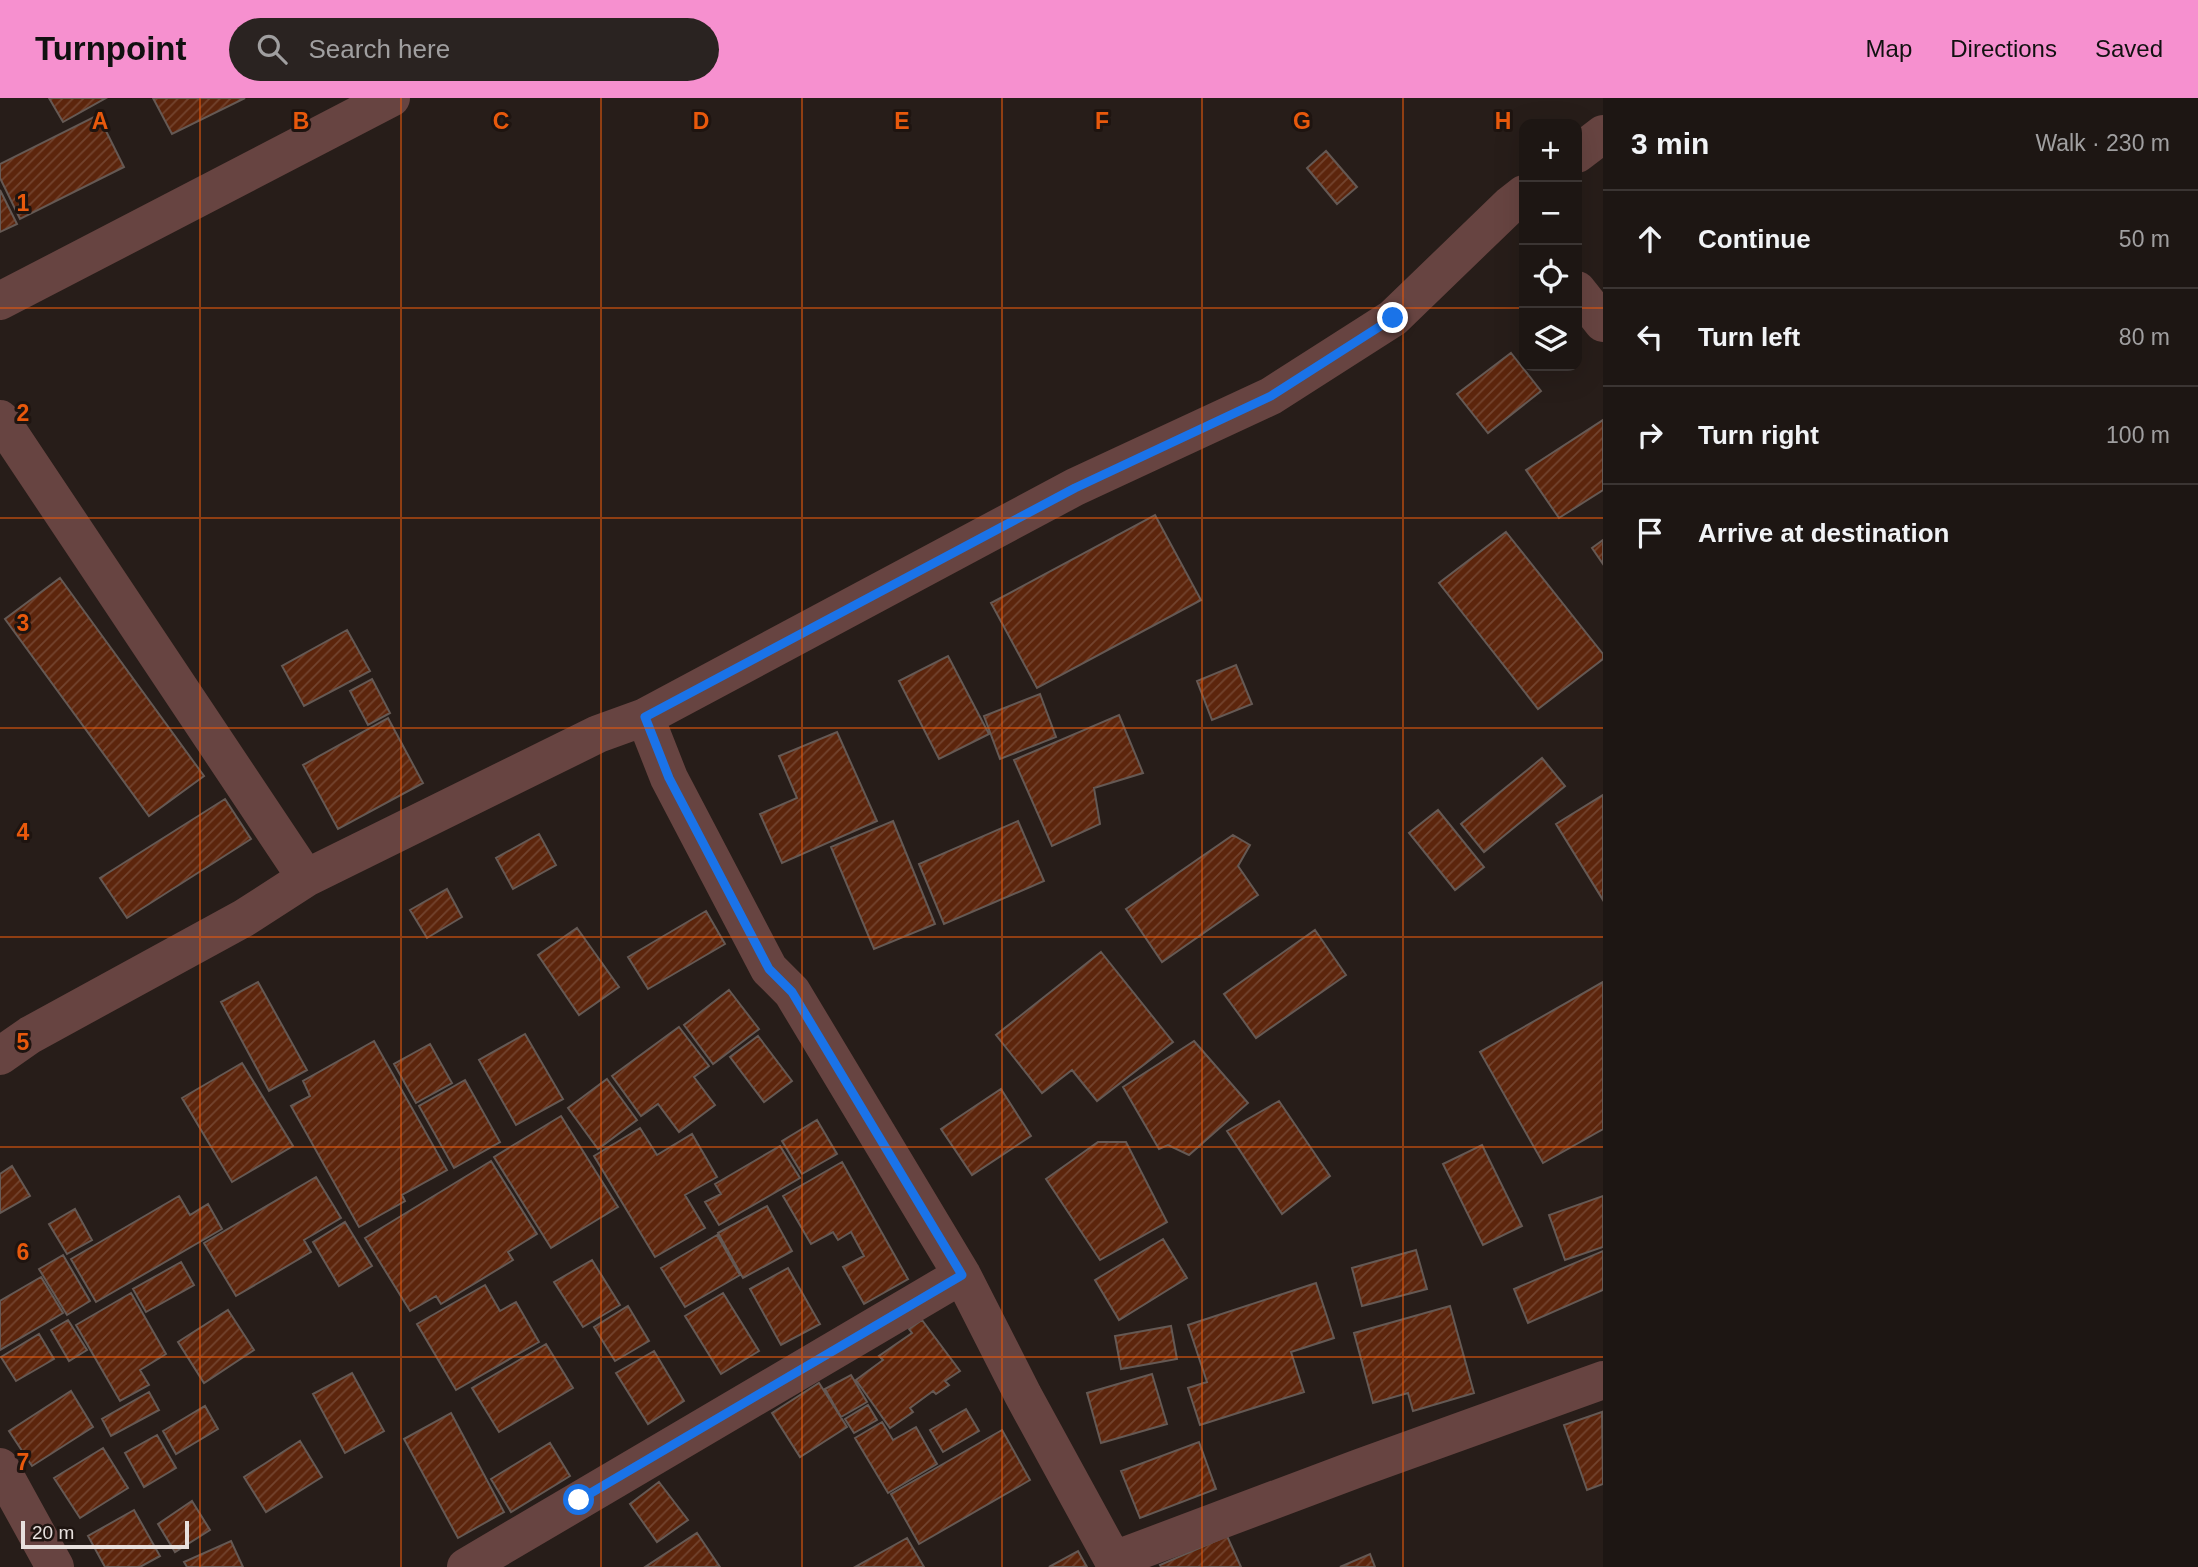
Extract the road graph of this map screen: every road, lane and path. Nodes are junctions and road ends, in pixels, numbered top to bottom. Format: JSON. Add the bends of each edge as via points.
{"nodes":[{"id":1,"x":391,"y":98,"type":"edge"},
{"id":2,"x":1603,"y":134,"type":"edge"},
{"id":3,"x":1582,"y":150,"type":"edge"},
{"id":4,"x":1519,"y":207,"type":"edge"},
{"id":5,"x":1582,"y":296,"type":"edge"},
{"id":6,"x":0,"y":300,"type":"edge"},
{"id":7,"x":1603,"y":323,"type":"edge"},
{"id":8,"x":0,"y":419,"type":"edge"},
{"id":9,"x":645,"y":717,"type":"junction"},
{"id":10,"x":306,"y":878,"type":"junction"},
{"id":11,"x":0,"y":1056,"type":"edge"},
{"id":12,"x":962,"y":1275,"type":"junction"},
{"id":13,"x":1603,"y":1380,"type":"edge"},
{"id":14,"x":0,"y":1467,"type":"edge"},
{"id":15,"x":1116,"y":1564,"type":"edge"},
{"id":16,"x":55,"y":1567,"type":"edge"},
{"id":17,"x":466,"y":1567,"type":"edge"}],
"edges":[{"from":1,"to":6,"type":"street"},
{"from":2,"to":3,"type":"street"},
{"from":4,"to":9,"type":"street","via":[[1393,318],[1271,396],[1075,488]]},
{"from":5,"to":7,"type":"street"},
{"from":8,"to":10,"type":"street"},
{"from":9,"to":10,"type":"street","via":[[598,734]]},
{"from":9,"to":12,"type":"street","via":[[669,778],[769,969],[792,992]]},
{"from":10,"to":11,"type":"street"},
{"from":12,"to":15,"type":"street"},
{"from":12,"to":17,"type":"street"},
{"from":13,"to":15,"type":"street","via":[[1359,1468]]},
{"from":14,"to":16,"type":"street"}]}
